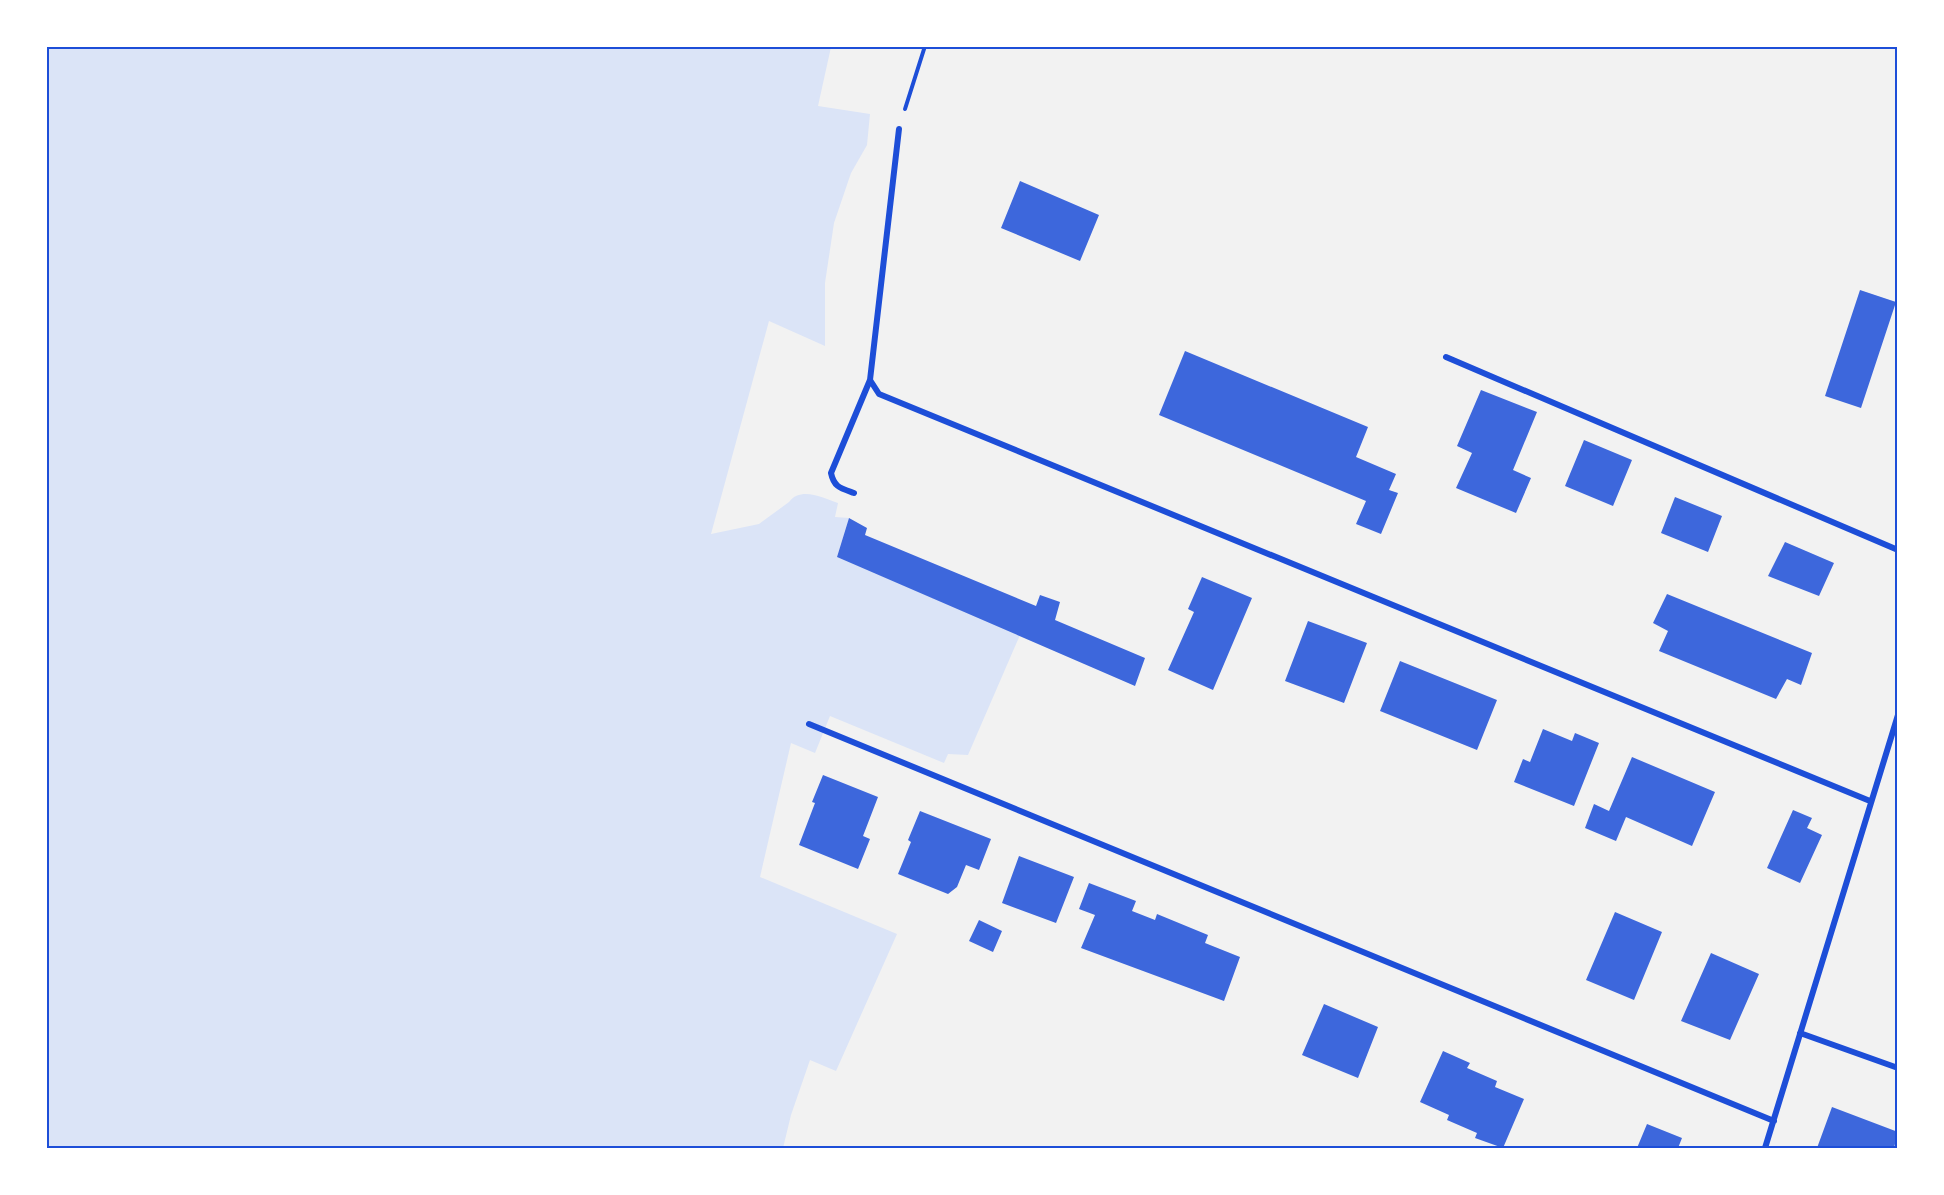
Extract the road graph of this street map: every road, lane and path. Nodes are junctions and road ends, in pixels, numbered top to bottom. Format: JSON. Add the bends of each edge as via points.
{"nodes":[{"id":1,"x":925,"y":46,"type":"edge"},
{"id":2,"x":898,"y":129,"type":"joint"},
{"id":3,"x":1446,"y":357,"type":"dead end"},
{"id":4,"x":870,"y":380,"type":"junction"},
{"id":5,"x":854,"y":493,"type":"dead end"},
{"id":6,"x":1898,"y":550,"type":"edge"},
{"id":7,"x":1898,"y":715,"type":"edge"},
{"id":8,"x":809,"y":724,"type":"dead end"},
{"id":9,"x":1870,"y":801,"type":"junction"},
{"id":10,"x":1800,"y":1033,"type":"junction"},
{"id":11,"x":1898,"y":1068,"type":"edge"},
{"id":12,"x":1773,"y":1121,"type":"junction"},
{"id":13,"x":1765,"y":1149,"type":"edge"}],
"edges":[{"from":1,"to":2,"type":"path"},
{"from":2,"to":4,"type":"street"},
{"from":3,"to":6,"type":"street"},
{"from":4,"to":5,"type":"street","via":[[831,473],[836,485]]},
{"from":4,"to":9,"type":"street","via":[[879,394]]},
{"from":7,"to":9,"type":"street"},
{"from":8,"to":12,"type":"street"},
{"from":9,"to":10,"type":"street"},
{"from":10,"to":11,"type":"street"},
{"from":10,"to":12,"type":"street"},
{"from":12,"to":13,"type":"street"}]}
